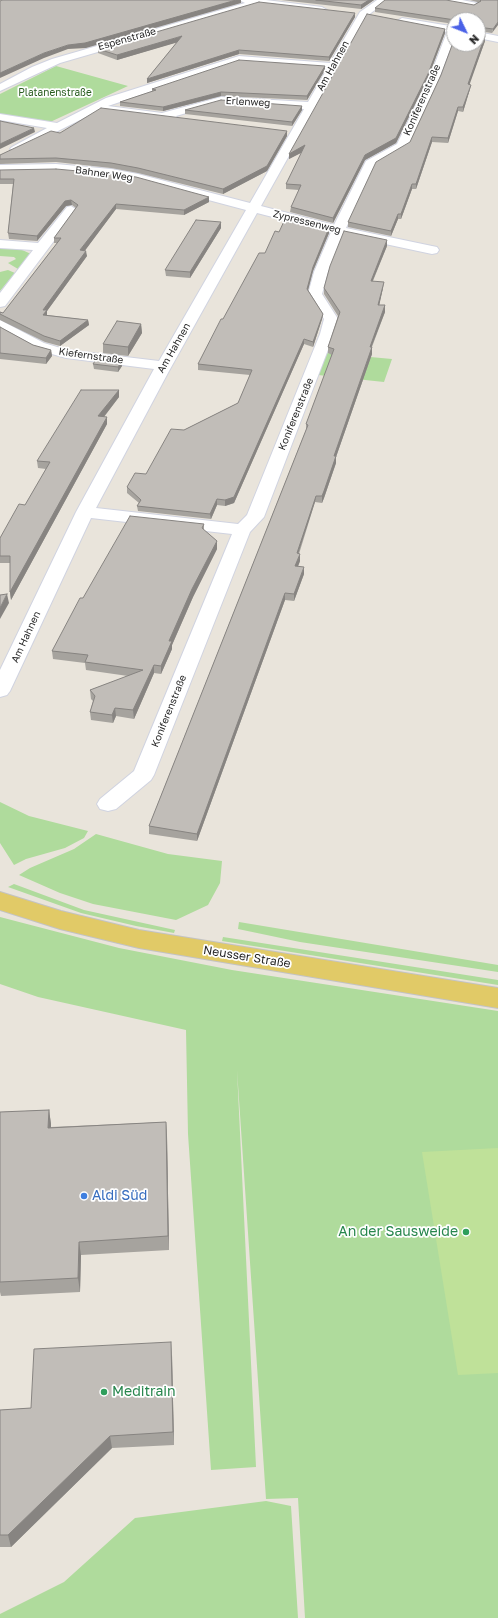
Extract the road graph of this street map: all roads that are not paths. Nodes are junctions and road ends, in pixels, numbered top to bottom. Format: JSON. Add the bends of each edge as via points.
{"nodes":[{"id":1,"x":244,"y":0,"type":"edge"},
{"id":2,"x":383,"y":0,"type":"edge"},
{"id":3,"x":446,"y":0,"type":"edge"},
{"id":4,"x":258,"y":2,"type":"junction"},
{"id":5,"x":476,"y":2,"type":"edge"},
{"id":6,"x":333,"y":11,"type":"edge"},
{"id":7,"x":468,"y":12,"type":"edge"},
{"id":8,"x":390,"y":19,"type":"edge"},
{"id":9,"x":446,"y":28,"type":"edge"},
{"id":10,"x":486,"y":37,"type":"edge"},
{"id":11,"x":498,"y":39,"type":"edge"},
{"id":12,"x":446,"y":49,"type":"edge"},
{"id":13,"x":333,"y":66,"type":"junction"},
{"id":14,"x":0,"y":88,"type":"edge"},
{"id":15,"x":310,"y":106,"type":"junction"},
{"id":16,"x":94,"y":107,"type":"junction"},
{"id":17,"x":164,"y":116,"type":"junction"},
{"id":18,"x":0,"y":117,"type":"edge"},
{"id":19,"x":185,"y":120,"type":"edge"},
{"id":20,"x":59,"y":127,"type":"junction"},
{"id":21,"x":281,"y":131,"type":"edge"},
{"id":22,"x":296,"y":132,"type":"junction"},
{"id":23,"x":6,"y":153,"type":"edge"},
{"id":24,"x":0,"y":169,"type":"edge"},
{"id":25,"x":252,"y":209,"type":"junction"},
{"id":26,"x":71,"y":210,"type":"dead end"},
{"id":27,"x":338,"y":230,"type":"junction"},
{"id":28,"x":0,"y":244,"type":"edge"},
{"id":29,"x":42,"y":247,"type":"junction"},
{"id":30,"x":432,"y":250,"type":"dead end"},
{"id":31,"x":0,"y":303,"type":"edge"},
{"id":32,"x":0,"y":324,"type":"edge"},
{"id":33,"x":164,"y":366,"type":"junction"},
{"id":34,"x":85,"y":512,"type":"junction"},
{"id":35,"x":242,"y":530,"type":"junction"},
{"id":36,"x":0,"y":691,"type":"edge"},
{"id":37,"x":108,"y":804,"type":"dead end"},
{"id":38,"x":0,"y":901,"type":"edge"},
{"id":39,"x":498,"y":998,"type":"edge"}],
"edges":[{"from":1,"to":4,"type":"street"},
{"from":2,"to":13,"type":"street","name":"Am Hahnen","via":[[364,15]]},
{"from":3,"to":5,"type":"street"},
{"from":4,"to":6,"type":"street"},
{"from":4,"to":14,"type":"street","name":"Espenstraße","via":[[56,61]]},
{"from":5,"to":7,"type":"street"},
{"from":8,"to":9,"type":"street"},
{"from":10,"to":11,"type":"street"},
{"from":12,"to":27,"type":"street","name":"Koniferenstraße","via":[[402,146],[370,164]]},
{"from":13,"to":15,"type":"street","name":"Am Hahnen"},
{"from":13,"to":16,"type":"street","via":[[242,56]]},
{"from":15,"to":17,"type":"street","name":"Erlenweg","via":[[221,100]]},
{"from":15,"to":22,"type":"street","name":"Am Hahnen"},
{"from":16,"to":17,"type":"street"},
{"from":16,"to":20,"type":"street"},
{"from":17,"to":19,"type":"street"},
{"from":18,"to":20,"type":"street"},
{"from":20,"to":23,"type":"street"},
{"from":21,"to":22,"type":"street"},
{"from":22,"to":25,"type":"street","name":"Am Hahnen"},
{"from":24,"to":25,"type":"street","name":"Bahner Weg","via":[[56,168],[111,173]]},
{"from":25,"to":27,"type":"street","name":"Zypressenweg"},
{"from":25,"to":33,"type":"street","name":"Am Hahnen"},
{"from":26,"to":29,"type":"street"},
{"from":27,"to":30,"type":"street","name":"Zypressenweg"},
{"from":27,"to":35,"type":"street","name":"Koniferenstraße","via":[[315,294],[331,319],[327,334],[255,517]]},
{"from":28,"to":29,"type":"street"},
{"from":29,"to":31,"type":"street"},
{"from":32,"to":33,"type":"street","name":"Kiefernstraße","via":[[39,346],[66,354]]},
{"from":33,"to":34,"type":"street","name":"Am Hahnen"},
{"from":34,"to":35,"type":"street"},
{"from":34,"to":36,"type":"street","name":"Am Hahnen"},
{"from":35,"to":37,"type":"street","name":"Koniferenstraße","via":[[143,776]]},
{"from":38,"to":39,"type":"main road","name":"Neusser Straße","via":[[60,920],[139,939]]}]}
